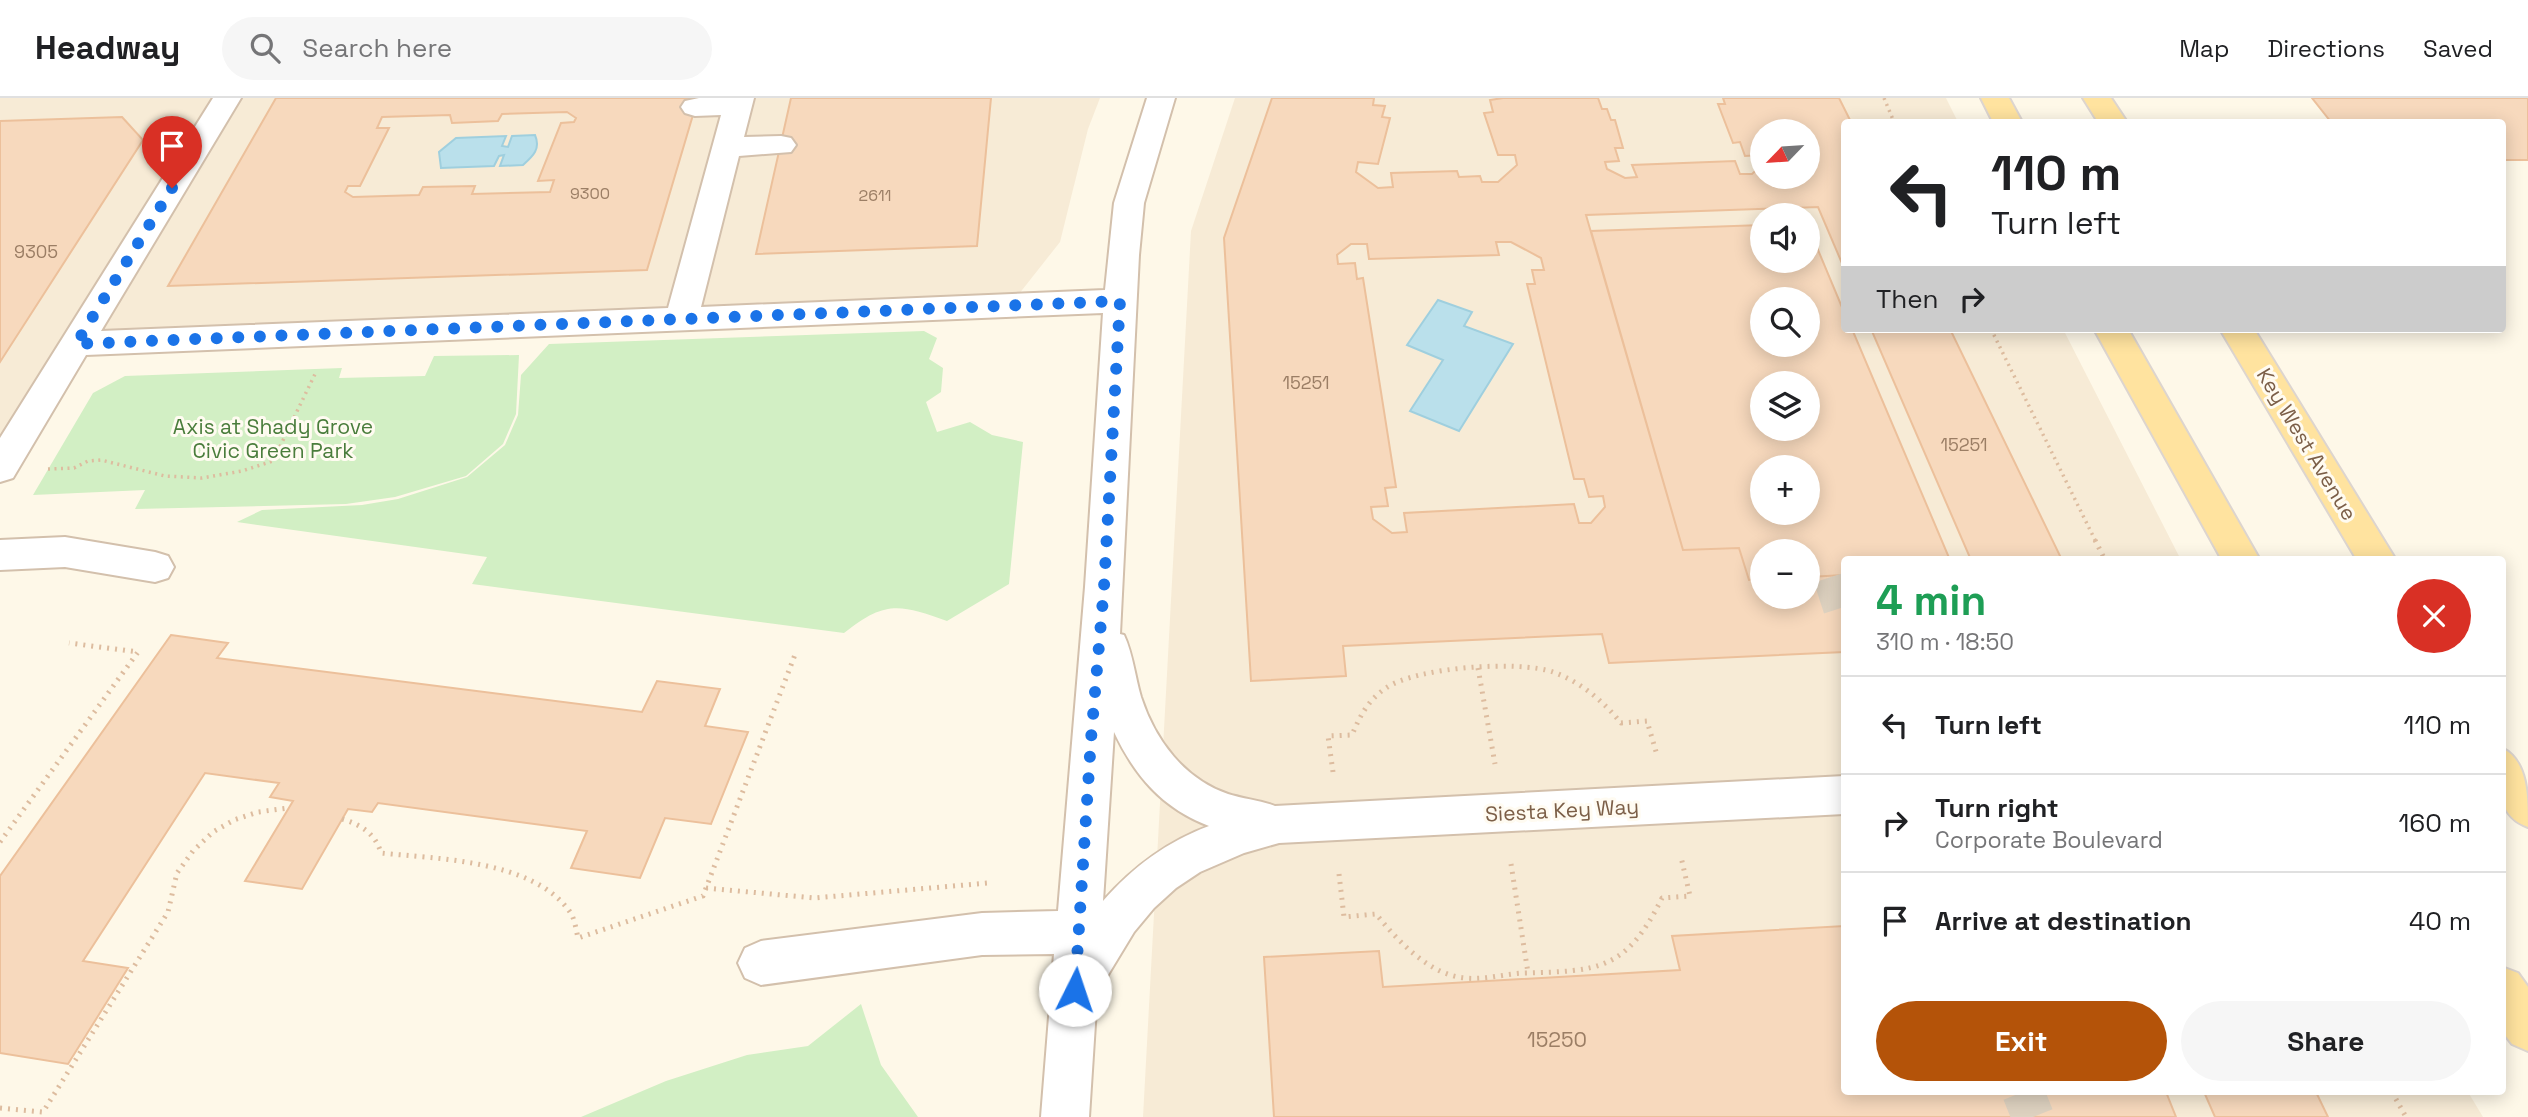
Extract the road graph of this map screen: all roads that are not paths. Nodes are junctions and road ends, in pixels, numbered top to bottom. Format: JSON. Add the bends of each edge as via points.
{"nodes":[{"id":1,"x":227,"y":98,"type":"edge"},
{"id":2,"x":1161,"y":98,"type":"edge"},
{"id":3,"x":1995,"y":98,"type":"edge"},
{"id":4,"x":2098,"y":98,"type":"edge"},
{"id":5,"x":739,"y":102,"type":"edge"},
{"id":6,"x":695,"y":107,"type":"dead end"},
{"id":7,"x":2006,"y":119,"type":"edge"},
{"id":8,"x":2110,"y":119,"type":"edge"},
{"id":9,"x":781,"y":145,"type":"dead end"},
{"id":10,"x":727,"y":147,"type":"junction"},
{"id":11,"x":1120,"y":301,"type":"junction"},
{"id":12,"x":681,"y":319,"type":"junction"},
{"id":13,"x":2114,"y":333,"type":"edge"},
{"id":14,"x":2239,"y":333,"type":"edge"},
{"id":15,"x":76,"y":344,"type":"junction"},
{"id":16,"x":0,"y":468,"type":"edge"},
{"id":17,"x":0,"y":555,"type":"edge"},
{"id":18,"x":2239,"y":556,"type":"edge"},
{"id":19,"x":2375,"y":556,"type":"edge"},
{"id":20,"x":155,"y":567,"type":"dead end"},
{"id":21,"x":1104,"y":587,"type":"junction"},
{"id":22,"x":2506,"y":772,"type":"edge"},
{"id":23,"x":1841,"y":795,"type":"edge"},
{"id":24,"x":2528,"y":808,"type":"edge"},
{"id":25,"x":1279,"y":824,"type":"junction"},
{"id":26,"x":1080,"y":932,"type":"junction"},
{"id":27,"x":761,"y":962,"type":"dead end"},
{"id":28,"x":1075,"y":990,"type":"junction"},
{"id":29,"x":2506,"y":995,"type":"edge"},
{"id":30,"x":2528,"y":1028,"type":"edge"},
{"id":31,"x":1065,"y":1117,"type":"edge"}],
"edges":[{"from":1,"to":15,"type":"street"},
{"from":2,"to":11,"type":"street","via":[[1129,203]]},
{"from":3,"to":7,"type":"main road"},
{"from":4,"to":8,"type":"main road"},
{"from":5,"to":6,"type":"street"},
{"from":5,"to":10,"type":"street"},
{"from":9,"to":10,"type":"street"},
{"from":10,"to":12,"type":"street"},
{"from":11,"to":12,"type":"street"},
{"from":11,"to":21,"type":"street"},
{"from":12,"to":15,"type":"street"},
{"from":13,"to":18,"type":"main road"},
{"from":14,"to":19,"type":"main road","name":"Key West Avenue"},
{"from":15,"to":16,"type":"street"},
{"from":17,"to":20,"type":"street","via":[[65,552]]},
{"from":21,"to":25,"type":"street","via":[[1112,664],[1129,722],[1152,765],[1179,791],[1208,807],[1238,818]]},
{"from":21,"to":26,"type":"street"},
{"from":22,"to":24,"type":"main road"},
{"from":23,"to":25,"type":"street","name":"Siesta Key Way"},
{"from":25,"to":28,"type":"street","via":[[1198,849],[1164,870],[1138,892],[1102,938]]},
{"from":26,"to":27,"type":"street","via":[[982,934]]},
{"from":26,"to":28,"type":"street"},
{"from":28,"to":31,"type":"street"},
{"from":29,"to":30,"type":"main road"}]}
